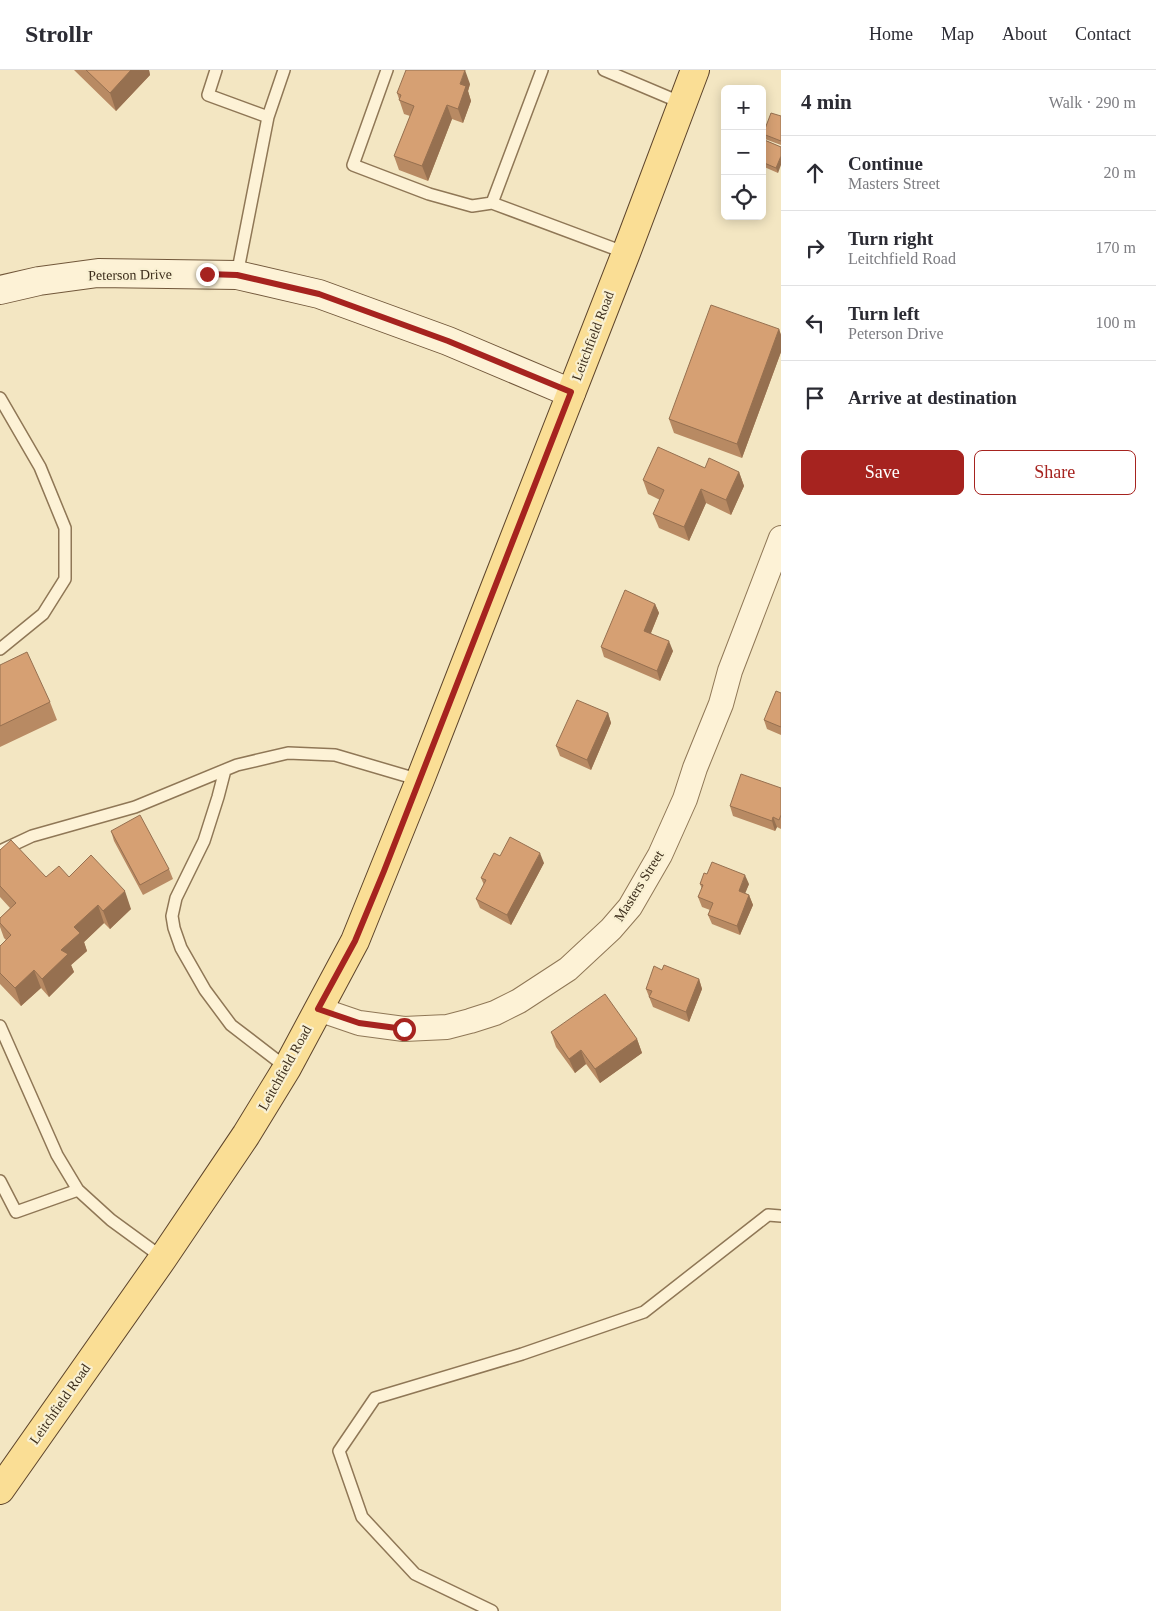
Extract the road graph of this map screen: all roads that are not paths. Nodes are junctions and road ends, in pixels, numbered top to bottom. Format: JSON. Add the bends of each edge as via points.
{"nodes":[{"id":1,"x":216,"y":70,"type":"edge"},
{"id":2,"x":284,"y":70,"type":"edge"},
{"id":3,"x":387,"y":70,"type":"edge"},
{"id":4,"x":542,"y":70,"type":"edge"},
{"id":5,"x":604,"y":70,"type":"edge"},
{"id":6,"x":695,"y":70,"type":"edge"},
{"id":7,"x":682,"y":103,"type":"junction"},
{"id":8,"x":268,"y":117,"type":"junction"},
{"id":9,"x":492,"y":203,"type":"junction"},
{"id":10,"x":626,"y":253,"type":"junction"},
{"id":11,"x":237,"y":275,"type":"junction"},
{"id":12,"x":0,"y":290,"type":"edge"},
{"id":13,"x":571,"y":392,"type":"junction"},
{"id":14,"x":0,"y":398,"type":"edge"},
{"id":15,"x":781,"y":538,"type":"edge"},
{"id":16,"x":0,"y":649,"type":"edge"},
{"id":17,"x":224,"y":770,"type":"junction"},
{"id":18,"x":420,"y":780,"type":"junction"},
{"id":19,"x":0,"y":851,"type":"edge"},
{"id":20,"x":318,"y":1009,"type":"junction"},
{"id":21,"x":0,"y":1026,"type":"edge"},
{"id":22,"x":287,"y":1068,"type":"junction"},
{"id":23,"x":0,"y":1181,"type":"edge"},
{"id":24,"x":78,"y":1190,"type":"junction"},
{"id":25,"x":781,"y":1216,"type":"edge"},
{"id":26,"x":163,"y":1258,"type":"junction"},
{"id":27,"x":0,"y":1490,"type":"edge"},
{"id":28,"x":492,"y":1611,"type":"edge"}],
"edges":[{"from":1,"to":8,"type":"lane","via":[[208,95]]},
{"from":2,"to":8,"type":"lane"},
{"from":3,"to":9,"type":"lane","via":[[353,166],[472,206]]},
{"from":4,"to":9,"type":"lane"},
{"from":5,"to":7,"type":"lane"},
{"from":6,"to":7,"type":"main road","name":"Leitchfield Road"},
{"from":7,"to":10,"type":"main road","name":"Leitchfield Road"},
{"from":8,"to":11,"type":"lane"},
{"from":9,"to":10,"type":"lane"},
{"from":10,"to":13,"type":"main road","name":"Leitchfield Road"},
{"from":11,"to":12,"type":"street","name":"Peterson Drive","via":[[98,273]]},
{"from":11,"to":13,"type":"street","name":"Peterson Drive","via":[[319,294],[448,341]]},
{"from":13,"to":18,"type":"main road","name":"Leitchfield Road"},
{"from":14,"to":16,"type":"lane","via":[[40,467],[65,528],[66,579],[43,614]]},
{"from":15,"to":20,"type":"street","name":"Masters Street","via":[[674,823],[630,907],[611,929],[568,970],[519,1001],[470,1021],[447,1027],[404,1029],[359,1023]]},
{"from":17,"to":18,"type":"lane","via":[[288,753],[336,755]]},
{"from":17,"to":19,"type":"lane","via":[[135,807],[32,836]]},
{"from":17,"to":22,"type":"lane","via":[[204,841],[176,898],[172,916],[174,928],[181,948],[205,990],[231,1025]]},
{"from":18,"to":20,"type":"main road","name":"Leitchfield Road","via":[[355,941]]},
{"from":20,"to":22,"type":"main road","name":"Leitchfield Road"},
{"from":21,"to":24,"type":"lane","via":[[57,1155]]},
{"from":22,"to":26,"type":"main road","name":"Leitchfield Road"},
{"from":23,"to":24,"type":"lane","via":[[16,1212]]},
{"from":24,"to":26,"type":"lane","via":[[111,1220]]},
{"from":25,"to":28,"type":"lane","via":[[768,1215],[644,1312],[522,1354],[375,1398],[339,1451],[362,1517],[415,1574]]},
{"from":26,"to":27,"type":"main road","name":"Leitchfield Road"}]}
